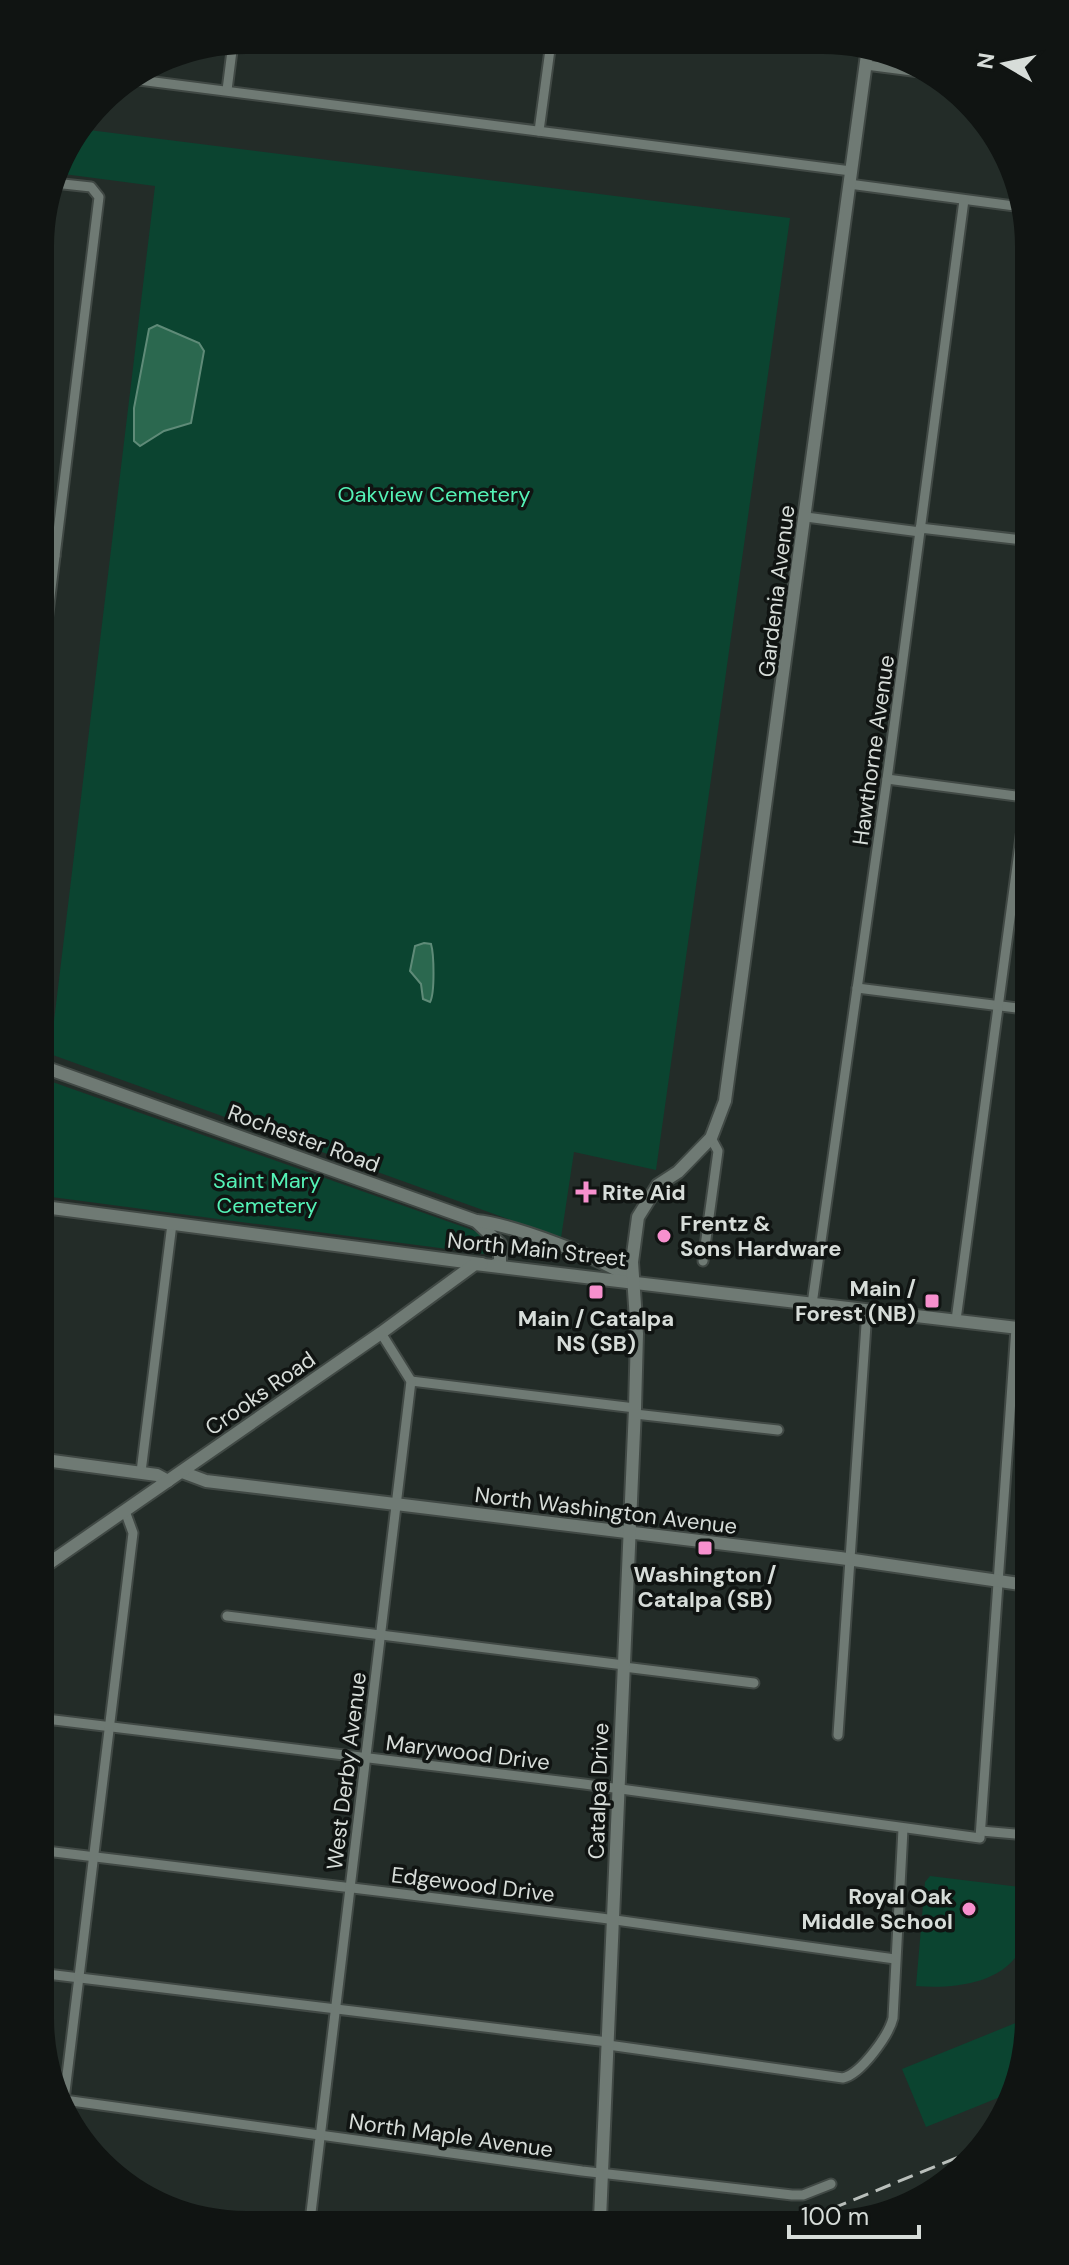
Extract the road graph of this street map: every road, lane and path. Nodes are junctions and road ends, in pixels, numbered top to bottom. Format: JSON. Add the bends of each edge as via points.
{"nodes":[{"id":1,"x":549,"y":54,"type":"edge"},
{"id":2,"x":231,"y":55,"type":"edge"},
{"id":3,"x":867,"y":60,"type":"edge"},
{"id":4,"x":866,"y":65,"type":"junction"},
{"id":5,"x":895,"y":69,"type":"edge"},
{"id":6,"x":148,"y":81,"type":"edge"},
{"id":7,"x":227,"y":90,"type":"junction"},
{"id":8,"x":539,"y":131,"type":"junction"},
{"id":9,"x":850,"y":177,"type":"junction"},
{"id":10,"x":64,"y":185,"type":"edge"},
{"id":11,"x":964,"y":200,"type":"junction"},
{"id":12,"x":1010,"y":206,"type":"edge"},
{"id":13,"x":806,"y":517,"type":"junction"},
{"id":14,"x":920,"y":530,"type":"junction"},
{"id":15,"x":1015,"y":539,"type":"edge"},
{"id":16,"x":55,"y":556,"type":"joint"},
{"id":17,"x":54,"y":564,"type":"edge"},
{"id":18,"x":887,"y":779,"type":"junction"},
{"id":19,"x":1015,"y":796,"type":"edge"},
{"id":20,"x":1015,"y":880,"type":"edge"},
{"id":21,"x":857,"y":988,"type":"junction"},
{"id":22,"x":998,"y":1006,"type":"junction"},
{"id":23,"x":1015,"y":1008,"type":"edge"},
{"id":24,"x":54,"y":1071,"type":"edge"},
{"id":25,"x":711,"y":1138,"type":"junction"},
{"id":26,"x":54,"y":1208,"type":"edge"},
{"id":27,"x":476,"y":1221,"type":"junction"},
{"id":28,"x":172,"y":1224,"type":"junction"},
{"id":29,"x":703,"y":1261,"type":"dead end"},
{"id":30,"x":475,"y":1264,"type":"junction"},
{"id":31,"x":500,"y":1266,"type":"junction"},
{"id":32,"x":634,"y":1280,"type":"junction"},
{"id":33,"x":812,"y":1304,"type":"junction"},
{"id":34,"x":867,"y":1310,"type":"junction"},
{"id":35,"x":956,"y":1320,"type":"junction"},
{"id":36,"x":1015,"y":1327,"type":"edge"},
{"id":37,"x":381,"y":1333,"type":"junction"},
{"id":38,"x":636,"y":1365,"type":"joint"},
{"id":39,"x":411,"y":1381,"type":"junction"},
{"id":40,"x":1015,"y":1397,"type":"edge"},
{"id":41,"x":635,"y":1411,"type":"junction"},
{"id":42,"x":778,"y":1430,"type":"dead end"},
{"id":43,"x":54,"y":1461,"type":"edge"},
{"id":44,"x":141,"y":1472,"type":"junction"},
{"id":45,"x":182,"y":1472,"type":"junction"},
{"id":46,"x":168,"y":1481,"type":"junction"},
{"id":47,"x":396,"y":1504,"type":"junction"},
{"id":48,"x":125,"y":1511,"type":"junction"},
{"id":49,"x":630,"y":1532,"type":"junction"},
{"id":50,"x":850,"y":1559,"type":"junction"},
{"id":51,"x":54,"y":1560,"type":"edge"},
{"id":52,"x":999,"y":1581,"type":"junction"},
{"id":53,"x":1015,"y":1583,"type":"edge"},
{"id":54,"x":227,"y":1616,"type":"dead end"},
{"id":55,"x":381,"y":1635,"type":"junction"},
{"id":56,"x":624,"y":1666,"type":"junction"},
{"id":57,"x":754,"y":1683,"type":"dead end"},
{"id":58,"x":54,"y":1720,"type":"edge"},
{"id":59,"x":108,"y":1727,"type":"junction"},
{"id":60,"x":838,"y":1735,"type":"dead end"},
{"id":61,"x":366,"y":1758,"type":"junction"},
{"id":62,"x":618,"y":1790,"type":"junction"},
{"id":63,"x":903,"y":1829,"type":"junction"},
{"id":64,"x":981,"y":1835,"type":"junction"},
{"id":65,"x":1015,"y":1835,"type":"edge"},
{"id":66,"x":54,"y":1852,"type":"edge"},
{"id":67,"x":93,"y":1857,"type":"junction"},
{"id":68,"x":350,"y":1887,"type":"junction"},
{"id":69,"x":613,"y":1919,"type":"junction"},
{"id":70,"x":895,"y":1959,"type":"junction"},
{"id":71,"x":54,"y":1975,"type":"edge"},
{"id":72,"x":79,"y":1978,"type":"junction"},
{"id":73,"x":336,"y":2008,"type":"junction"},
{"id":74,"x":608,"y":2043,"type":"junction"},
{"id":75,"x":66,"y":2083,"type":"edge"},
{"id":76,"x":73,"y":2101,"type":"edge"},
{"id":77,"x":320,"y":2135,"type":"junction"},
{"id":78,"x":602,"y":2172,"type":"junction"},
{"id":79,"x":831,"y":2184,"type":"dead end"},
{"id":80,"x":311,"y":2211,"type":"edge"},
{"id":81,"x":600,"y":2211,"type":"edge"}],
"edges":[{"from":1,"to":8,"type":"street"},
{"from":2,"to":7,"type":"street"},
{"from":3,"to":4,"type":"street","name":"Gardenia Avenue"},
{"from":4,"to":5,"type":"street"},
{"from":4,"to":9,"type":"street","name":"Gardenia Avenue"},
{"from":6,"to":7,"type":"street"},
{"from":7,"to":8,"type":"street"},
{"from":8,"to":9,"type":"street"},
{"from":9,"to":11,"type":"street"},
{"from":9,"to":13,"type":"street","name":"Gardenia Avenue"},
{"from":10,"to":16,"type":"street","via":[[97,191],[99,197]]},
{"from":11,"to":12,"type":"street"},
{"from":11,"to":14,"type":"street","name":"Hawthorne Avenue"},
{"from":13,"to":14,"type":"street"},
{"from":13,"to":25,"type":"street","name":"Gardenia Avenue","via":[[726,1093]]},
{"from":14,"to":15,"type":"street"},
{"from":14,"to":18,"type":"street","name":"Hawthorne Avenue"},
{"from":16,"to":17,"type":"street"},
{"from":18,"to":19,"type":"street"},
{"from":18,"to":21,"type":"street","name":"Hawthorne Avenue"},
{"from":20,"to":22,"type":"street"},
{"from":21,"to":22,"type":"street"},
{"from":21,"to":33,"type":"street","name":"Hawthorne Avenue"},
{"from":22,"to":23,"type":"street"},
{"from":22,"to":35,"type":"street"},
{"from":24,"to":27,"type":"street","name":"Rochester Road"},
{"from":25,"to":29,"type":"street","name":"Gardenia Avenue","via":[[718,1151]]},
{"from":25,"to":32,"type":"street","name":"Gardenia Avenue","via":[[644,1203],[633,1252]]},
{"from":26,"to":28,"type":"street","name":"North Main Street"},
{"from":27,"to":31,"type":"street","via":[[497,1239]]},
{"from":27,"to":32,"type":"street","name":"Rochester Road","via":[[537,1238]]},
{"from":28,"to":30,"type":"street","name":"North Main Street"},
{"from":28,"to":44,"type":"street"},
{"from":30,"to":31,"type":"street"},
{"from":30,"to":37,"type":"street","name":"Crooks Road"},
{"from":31,"to":32,"type":"street","name":"North Main Street"},
{"from":32,"to":33,"type":"street","name":"North Main Street"},
{"from":32,"to":38,"type":"street","name":"Gardenia Avenue"},
{"from":33,"to":34,"type":"street","name":"North Main Street"},
{"from":34,"to":35,"type":"street","name":"North Main Street"},
{"from":34,"to":50,"type":"street"},
{"from":35,"to":36,"type":"street","name":"North Main Street"},
{"from":37,"to":39,"type":"street"},
{"from":37,"to":45,"type":"street","name":"Crooks Road"},
{"from":38,"to":41,"type":"street","name":"Catalpa Drive"},
{"from":39,"to":41,"type":"street"},
{"from":39,"to":47,"type":"street","name":"West Derby Avenue"},
{"from":40,"to":52,"type":"street"},
{"from":41,"to":42,"type":"street"},
{"from":41,"to":49,"type":"street","name":"Catalpa Drive"},
{"from":43,"to":44,"type":"street"},
{"from":44,"to":46,"type":"street"},
{"from":45,"to":46,"type":"street","name":"Crooks Road"},
{"from":45,"to":47,"type":"street","name":"North Washington Avenue","via":[[206,1481]]},
{"from":46,"to":48,"type":"street","name":"Crooks Road"},
{"from":47,"to":49,"type":"street","name":"North Washington Avenue"},
{"from":47,"to":55,"type":"street","name":"West Derby Avenue"},
{"from":48,"to":51,"type":"street","name":"Crooks Road"},
{"from":48,"to":59,"type":"street","via":[[133,1533]]},
{"from":49,"to":50,"type":"street","name":"North Washington Avenue"},
{"from":49,"to":56,"type":"street","name":"Catalpa Drive"},
{"from":50,"to":52,"type":"street","name":"North Washington Avenue"},
{"from":50,"to":60,"type":"street"},
{"from":52,"to":53,"type":"street","name":"North Washington Avenue"},
{"from":52,"to":64,"type":"street"},
{"from":54,"to":55,"type":"street"},
{"from":55,"to":56,"type":"street"},
{"from":55,"to":61,"type":"street","name":"West Derby Avenue"},
{"from":56,"to":57,"type":"street"},
{"from":56,"to":62,"type":"street","name":"Catalpa Drive"},
{"from":58,"to":59,"type":"street","name":"Marywood Drive"},
{"from":59,"to":61,"type":"street","name":"Marywood Drive"},
{"from":59,"to":67,"type":"street"},
{"from":61,"to":62,"type":"street","name":"Marywood Drive"},
{"from":61,"to":68,"type":"street","name":"West Derby Avenue"},
{"from":62,"to":63,"type":"street","name":"Marywood Drive"},
{"from":62,"to":69,"type":"street","name":"Catalpa Drive"},
{"from":63,"to":64,"type":"street","name":"Marywood Drive"},
{"from":63,"to":70,"type":"street"},
{"from":64,"to":65,"type":"street","name":"Marywood Drive"},
{"from":66,"to":67,"type":"street","name":"Edgewood Drive"},
{"from":67,"to":68,"type":"street","name":"Edgewood Drive"},
{"from":67,"to":72,"type":"street"},
{"from":68,"to":69,"type":"street","name":"Edgewood Drive"},
{"from":68,"to":73,"type":"street","name":"West Derby Avenue"},
{"from":69,"to":70,"type":"street","name":"Edgewood Drive"},
{"from":69,"to":74,"type":"street","name":"Catalpa Drive"},
{"from":70,"to":74,"type":"street","via":[[892,2024],[854,2074],[843,2078]]},
{"from":71,"to":72,"type":"street"},
{"from":72,"to":73,"type":"street"},
{"from":72,"to":75,"type":"street"},
{"from":73,"to":74,"type":"street"},
{"from":73,"to":77,"type":"street","name":"West Derby Avenue"},
{"from":74,"to":78,"type":"street","name":"Catalpa Drive"},
{"from":76,"to":77,"type":"street","name":"North Maple Avenue"},
{"from":77,"to":78,"type":"street","name":"North Maple Avenue"},
{"from":77,"to":80,"type":"street","name":"West Derby Avenue"},
{"from":78,"to":79,"type":"street","name":"North Maple Avenue","via":[[792,2195]]},
{"from":78,"to":81,"type":"street","name":"Catalpa Drive"}]}
